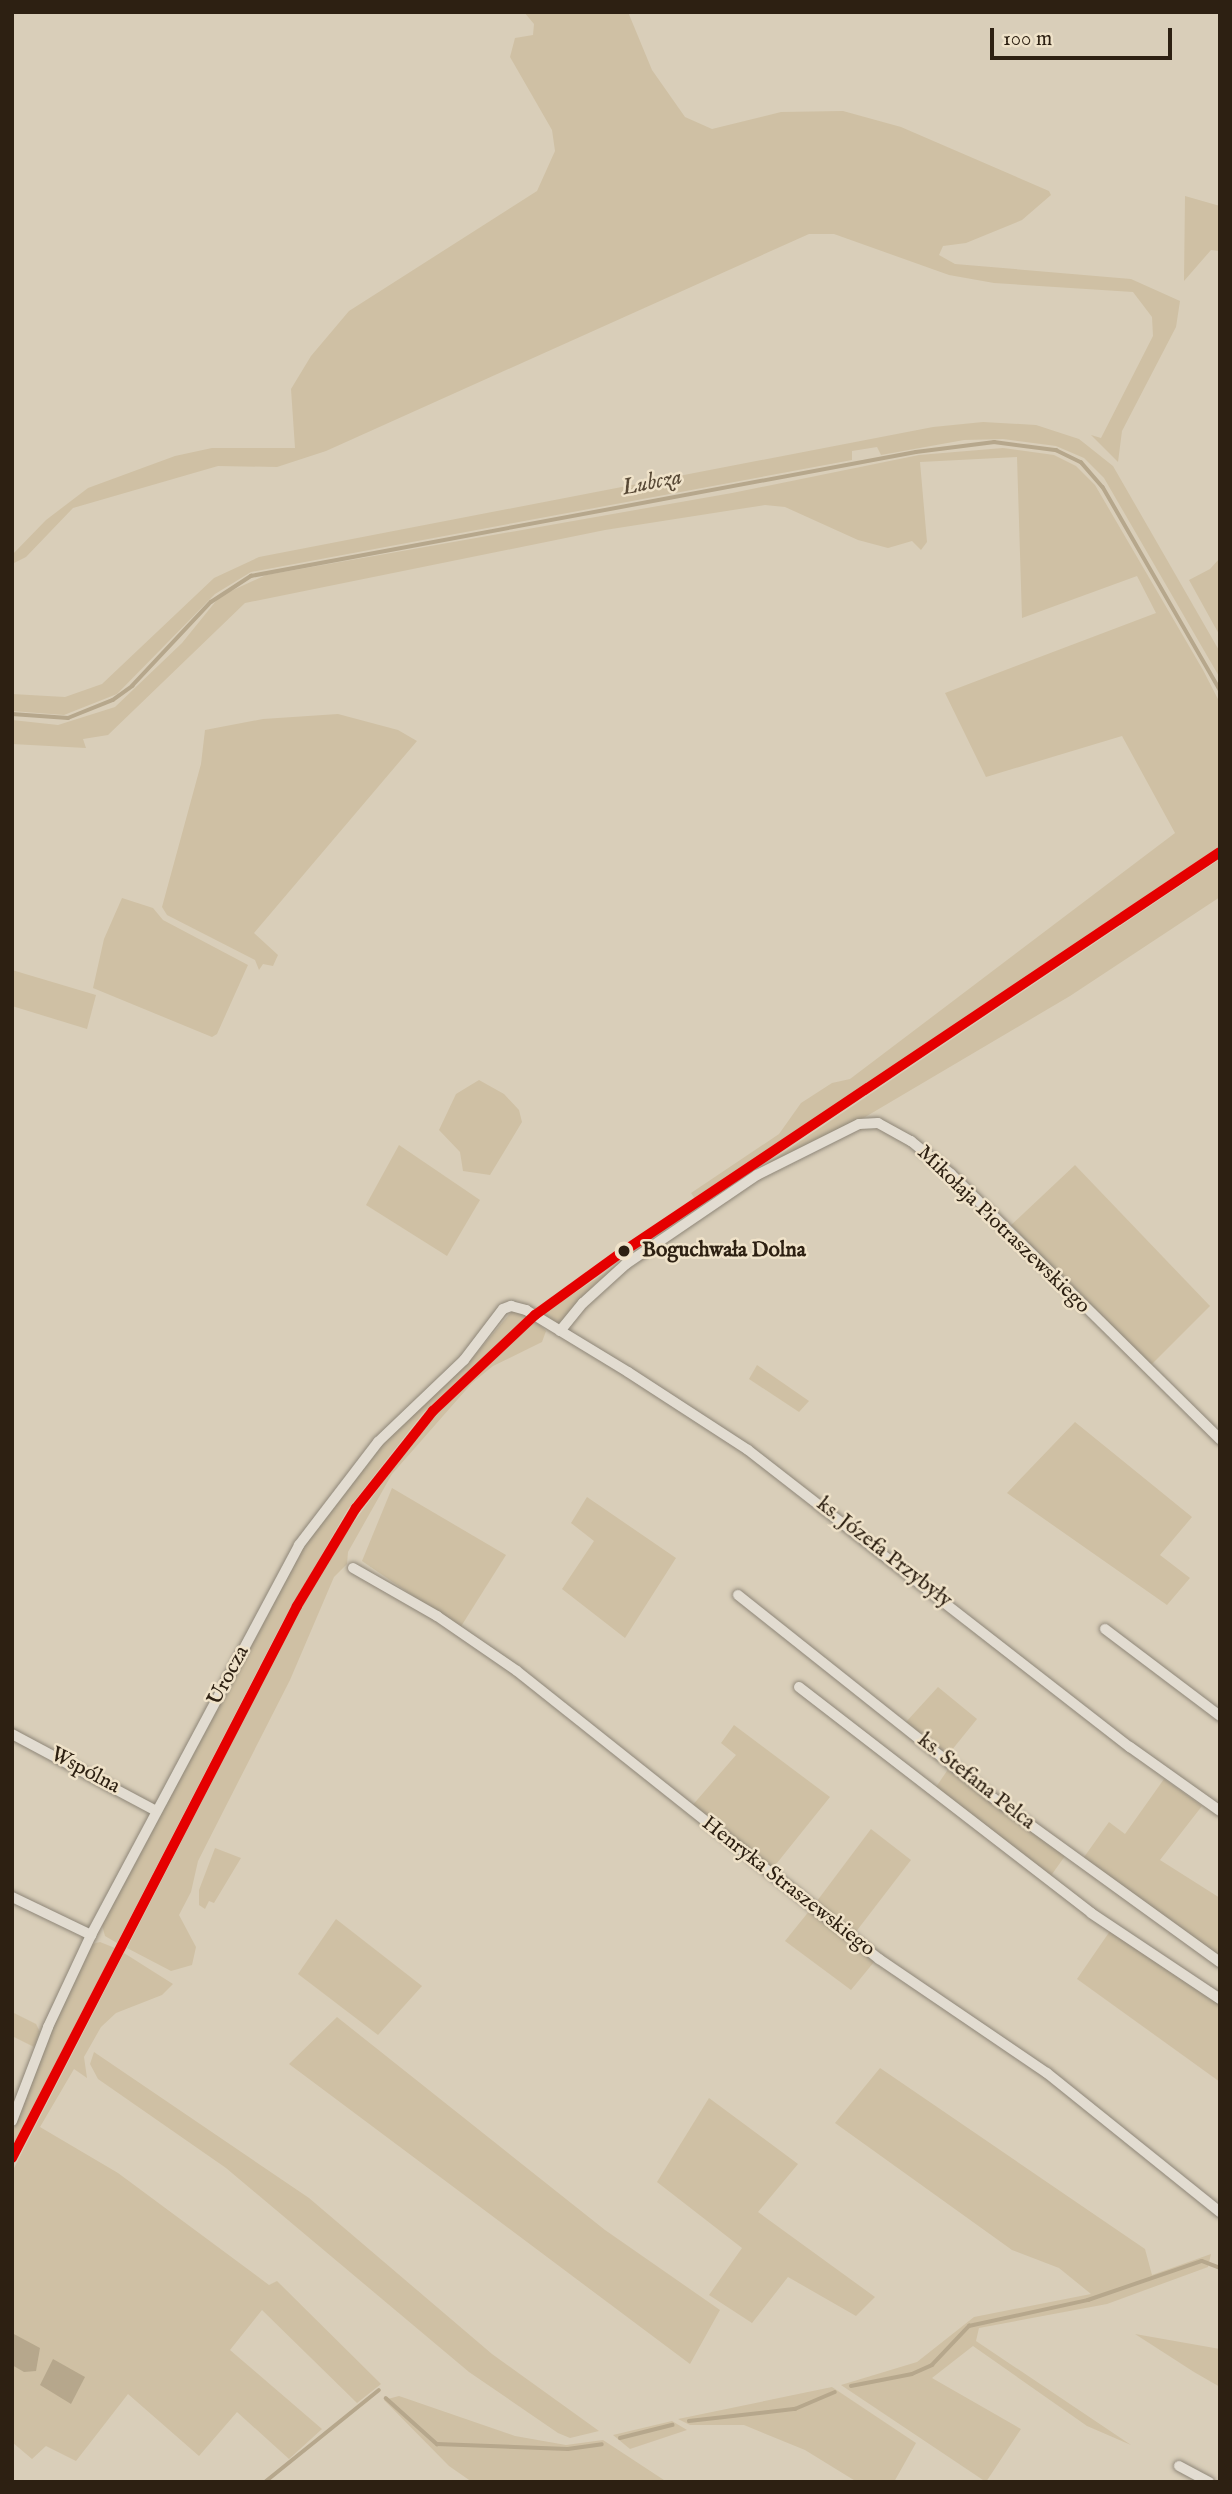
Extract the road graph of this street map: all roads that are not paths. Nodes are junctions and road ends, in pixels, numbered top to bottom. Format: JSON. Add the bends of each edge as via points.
{"nodes":[{"id":1,"x":535,"y":1315,"type":"joint"},
{"id":2,"x":560,"y":1331,"type":"junction"},
{"id":3,"x":1220,"y":1439,"type":"edge"},
{"id":4,"x":353,"y":1567,"type":"dead end"},
{"id":5,"x":738,"y":1595,"type":"dead end"},
{"id":6,"x":1105,"y":1629,"type":"dead end"},
{"id":7,"x":799,"y":1687,"type":"dead end"},
{"id":8,"x":1220,"y":1716,"type":"edge"},
{"id":9,"x":12,"y":1734,"type":"edge"},
{"id":10,"x":156,"y":1811,"type":"junction"},
{"id":11,"x":1220,"y":1811,"type":"edge"},
{"id":12,"x":12,"y":1897,"type":"edge"},
{"id":13,"x":91,"y":1935,"type":"junction"},
{"id":14,"x":1220,"y":1962,"type":"edge"},
{"id":15,"x":1220,"y":1999,"type":"edge"},
{"id":16,"x":12,"y":2121,"type":"edge"},
{"id":17,"x":1220,"y":2212,"type":"edge"},
{"id":18,"x":1179,"y":2466,"type":"dead end"},
{"id":19,"x":1209,"y":2482,"type":"edge"}],
"edges":[{"from":1,"to":2,"type":"street","name":"ks. Józefa Przybyły"},
{"from":1,"to":10,"type":"street","name":"Urocza","via":[[518,1306],[503,1309],[464,1360],[343,1482],[299,1545]]},
{"from":2,"to":3,"type":"street","name":"Mikołaja Piotraszewskiego","via":[[626,1264],[757,1175],[859,1124],[878,1123],[911,1141],[951,1174]]},
{"from":2,"to":11,"type":"street","name":"ks. Józefa Przybyły","via":[[748,1450],[1130,1747]]},
{"from":4,"to":17,"type":"street","name":"Henryka Straszewskiego","via":[[437,1616],[517,1671],[879,1959],[1047,2073]]},
{"from":5,"to":14,"type":"street","name":"ks. Stefana Pelca","via":[[989,1795]]},
{"from":6,"to":8,"type":"street"},
{"from":7,"to":15,"type":"street","name":"ks. Stefana Pelca","via":[[1097,1917]]},
{"from":9,"to":10,"type":"street","name":"Wspólna"},
{"from":10,"to":13,"type":"street","name":"Urocza"},
{"from":12,"to":13,"type":"street"},
{"from":13,"to":16,"type":"street","name":"Urocza","via":[[48,2027]]},
{"from":18,"to":19,"type":"street"}]}
